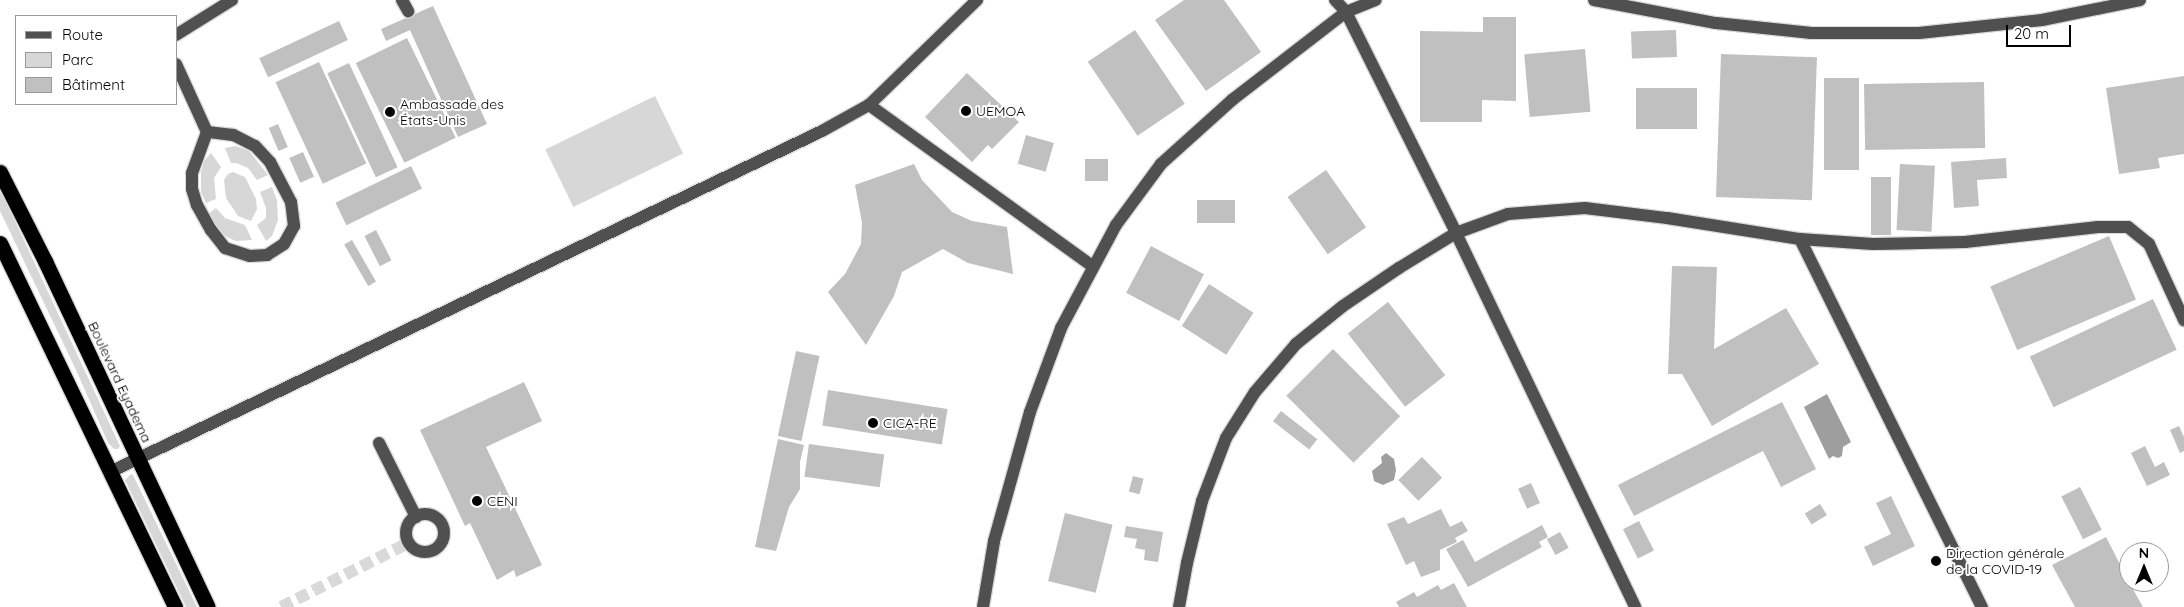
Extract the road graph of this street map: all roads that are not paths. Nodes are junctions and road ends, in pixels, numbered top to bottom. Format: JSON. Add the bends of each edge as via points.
{"nodes":[{"id":1,"x":232,"y":0,"type":"edge"},
{"id":2,"x":977,"y":0,"type":"edge"},
{"id":3,"x":1335,"y":0,"type":"edge"},
{"id":4,"x":1376,"y":0,"type":"edge"},
{"id":5,"x":2140,"y":0,"type":"edge"},
{"id":6,"x":1602,"y":1,"type":"edge"},
{"id":7,"x":1346,"y":12,"type":"junction"},
{"id":8,"x":178,"y":34,"type":"edge"},
{"id":9,"x":178,"y":68,"type":"edge"},
{"id":10,"x":869,"y":105,"type":"junction"},
{"id":11,"x":207,"y":132,"type":"junction"},
{"id":12,"x":0,"y":172,"type":"edge"},
{"id":13,"x":1456,"y":233,"type":"junction"},
{"id":14,"x":1800,"y":239,"type":"junction"},
{"id":15,"x":0,"y":243,"type":"edge"},
{"id":16,"x":1092,"y":266,"type":"junction"},
{"id":17,"x":2184,"y":320,"type":"edge"},
{"id":18,"x":379,"y":444,"type":"dead end"},
{"id":19,"x":139,"y":459,"type":"junction"},
{"id":20,"x":110,"y":472,"type":"junction"},
{"id":21,"x":416,"y":517,"type":"dead end"},
{"id":22,"x":175,"y":607,"type":"edge"},
{"id":23,"x":208,"y":607,"type":"edge"},
{"id":24,"x":983,"y":607,"type":"edge"},
{"id":25,"x":1179,"y":607,"type":"edge"},
{"id":26,"x":1635,"y":607,"type":"edge"},
{"id":27,"x":1982,"y":607,"type":"edge"}],
"edges":[{"from":1,"to":8,"type":"street"},
{"from":2,"to":10,"type":"street"},
{"from":3,"to":7,"type":"street"},
{"from":4,"to":7,"type":"street"},
{"from":5,"to":6,"type":"street","via":[[2042,20],[1919,33],[1821,33],[1716,22]]},
{"from":7,"to":13,"type":"street"},
{"from":7,"to":16,"type":"street","via":[[1232,100],[1160,164],[1116,225]]},
{"from":9,"to":11,"type":"street"},
{"from":10,"to":16,"type":"street"},
{"from":10,"to":19,"type":"street","via":[[813,135]]},
{"from":11,"to":11,"type":"street","via":[[192,173],[197,205],[210,230],[225,248],[250,256],[267,256],[284,244],[294,226],[291,202],[270,162],[255,146],[233,135]]},
{"from":12,"to":19,"type":"highway","name":"Boulevard Eyadema","via":[[46,260]]},
{"from":13,"to":14,"type":"street","via":[[1508,214],[1585,208]]},
{"from":13,"to":25,"type":"street","via":[[1343,306],[1296,344],[1255,392],[1226,438],[1202,501]]},
{"from":13,"to":26,"type":"street"},
{"from":14,"to":17,"type":"street","via":[[1873,244],[1965,242],[2098,227],[2128,227],[2148,244]]},
{"from":14,"to":27,"type":"street"},
{"from":15,"to":20,"type":"highway"},
{"from":16,"to":24,"type":"street","via":[[1061,328],[1030,412],[994,541]]},
{"from":18,"to":21,"type":"street"},
{"from":19,"to":20,"type":"street"},
{"from":19,"to":23,"type":"highway","name":"Boulevard Eyadema"},
{"from":20,"to":22,"type":"highway"}]}
